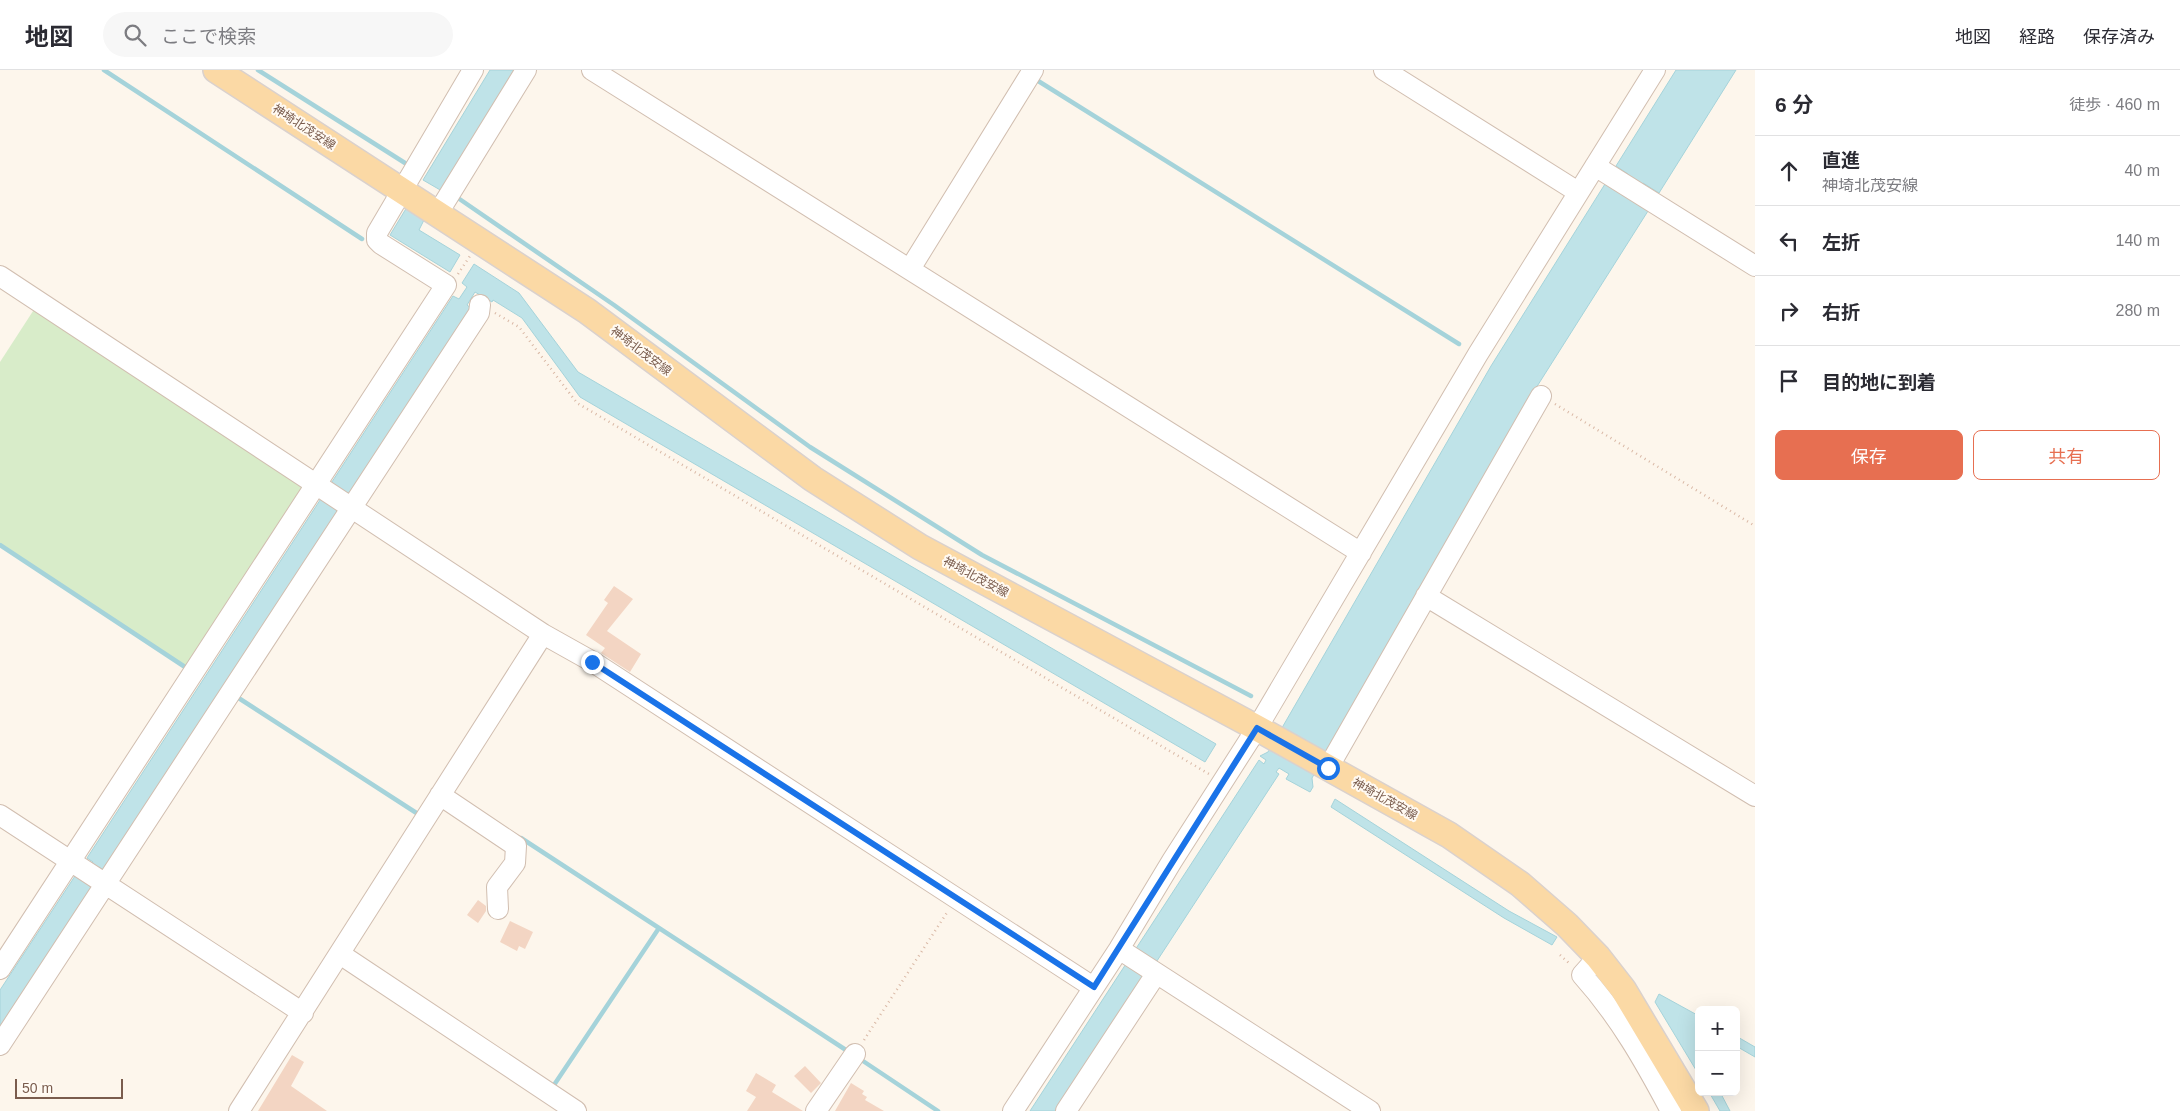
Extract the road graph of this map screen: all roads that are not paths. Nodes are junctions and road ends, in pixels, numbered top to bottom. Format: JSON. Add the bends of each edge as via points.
{"nodes":[{"id":1,"x":216,"y":70,"type":"edge"},
{"id":2,"x":473,"y":70,"type":"edge"},
{"id":3,"x":526,"y":70,"type":"edge"},
{"id":4,"x":592,"y":70,"type":"edge"},
{"id":5,"x":1033,"y":70,"type":"edge"},
{"id":6,"x":1384,"y":70,"type":"edge"},
{"id":7,"x":1655,"y":70,"type":"edge"},
{"id":8,"x":1595,"y":166,"type":"junction"},
{"id":9,"x":402,"y":189,"type":"junction"},
{"id":10,"x":1578,"y":192,"type":"junction"},
{"id":11,"x":438,"y":212,"type":"junction"},
{"id":12,"x":1755,"y":266,"type":"edge"},
{"id":13,"x":910,"y":270,"type":"junction"},
{"id":14,"x":0,"y":276,"type":"edge"},
{"id":15,"x":480,"y":305,"type":"road end"},
{"id":16,"x":1541,"y":396,"type":"road end"},
{"id":17,"x":335,"y":497,"type":"junction"},
{"id":18,"x":1361,"y":553,"type":"junction"},
{"id":19,"x":1426,"y":596,"type":"junction"},
{"id":20,"x":542,"y":634,"type":"junction"},
{"id":21,"x":1263,"y":732,"type":"junction"},
{"id":22,"x":1328,"y":768,"type":"junction"},
{"id":23,"x":440,"y":795,"type":"junction"},
{"id":24,"x":1755,"y":796,"type":"edge"},
{"id":25,"x":0,"y":815,"type":"edge"},
{"id":26,"x":89,"y":873,"type":"junction"},
{"id":27,"x":498,"y":909,"type":"dead end"},
{"id":28,"x":1119,"y":949,"type":"junction"},
{"id":29,"x":340,"y":954,"type":"junction"},
{"id":30,"x":1598,"y":957,"type":"junction"},
{"id":31,"x":1146,"y":967,"type":"junction"},
{"id":32,"x":0,"y":969,"type":"edge"},
{"id":33,"x":1094,"y":987,"type":"junction"},
{"id":34,"x":303,"y":1013,"type":"junction"},
{"id":35,"x":0,"y":1045,"type":"edge"},
{"id":36,"x":855,"y":1054,"type":"road end"},
{"id":37,"x":240,"y":1111,"type":"edge"},
{"id":38,"x":576,"y":1111,"type":"edge"},
{"id":39,"x":816,"y":1111,"type":"edge"},
{"id":40,"x":1013,"y":1111,"type":"edge"},
{"id":41,"x":1066,"y":1111,"type":"edge"},
{"id":42,"x":1370,"y":1111,"type":"edge"},
{"id":43,"x":1670,"y":1111,"type":"edge"},
{"id":44,"x":1696,"y":1111,"type":"edge"}],
"edges":[{"from":1,"to":9,"type":"main road","name":"神埼北茂安線"},
{"from":2,"to":9,"type":"street"},
{"from":3,"to":11,"type":"street"},
{"from":4,"to":13,"type":"street"},
{"from":5,"to":13,"type":"street"},
{"from":6,"to":10,"type":"street"},
{"from":7,"to":8,"type":"street"},
{"from":8,"to":10,"type":"street"},
{"from":8,"to":12,"type":"street"},
{"from":9,"to":11,"type":"main road","name":"神埼北茂安線"},
{"from":9,"to":17,"type":"street","via":[[377,232],[377,240],[446,285]]},
{"from":10,"to":18,"type":"street"},
{"from":11,"to":21,"type":"main road","name":"神埼北茂安線","via":[[587,311],[813,479],[920,547]]},
{"from":13,"to":18,"type":"street"},
{"from":14,"to":17,"type":"street"},
{"from":15,"to":17,"type":"street","via":[[479,313]]},
{"from":16,"to":19,"type":"street"},
{"from":17,"to":20,"type":"street"},
{"from":17,"to":26,"type":"street"},
{"from":17,"to":26,"type":"street"},
{"from":18,"to":21,"type":"street"},
{"from":19,"to":22,"type":"street"},
{"from":19,"to":24,"type":"street"},
{"from":20,"to":23,"type":"street"},
{"from":20,"to":33,"type":"street","via":[[592,662]]},
{"from":21,"to":22,"type":"main road","name":"神埼北茂安線"},
{"from":21,"to":28,"type":"street","via":[[1223,782]]},
{"from":22,"to":30,"type":"main road","name":"神埼北茂安線","via":[[1450,835],[1520,884]]},
{"from":23,"to":27,"type":"street","via":[[516,846],[515,863],[497,887]]},
{"from":23,"to":29,"type":"street"},
{"from":25,"to":26,"type":"street"},
{"from":26,"to":32,"type":"street"},
{"from":26,"to":34,"type":"street"},
{"from":26,"to":35,"type":"street"},
{"from":28,"to":31,"type":"street"},
{"from":28,"to":33,"type":"street"},
{"from":29,"to":34,"type":"street"},
{"from":29,"to":38,"type":"street"},
{"from":30,"to":43,"type":"street","via":[[1582,974],[1605,1001],[1642,1057]]},
{"from":30,"to":44,"type":"main road","name":"神埼北茂安線","via":[[1624,989]]},
{"from":31,"to":41,"type":"street"},
{"from":31,"to":42,"type":"street"},
{"from":33,"to":40,"type":"street"},
{"from":34,"to":37,"type":"street"},
{"from":36,"to":39,"type":"street"}]}
